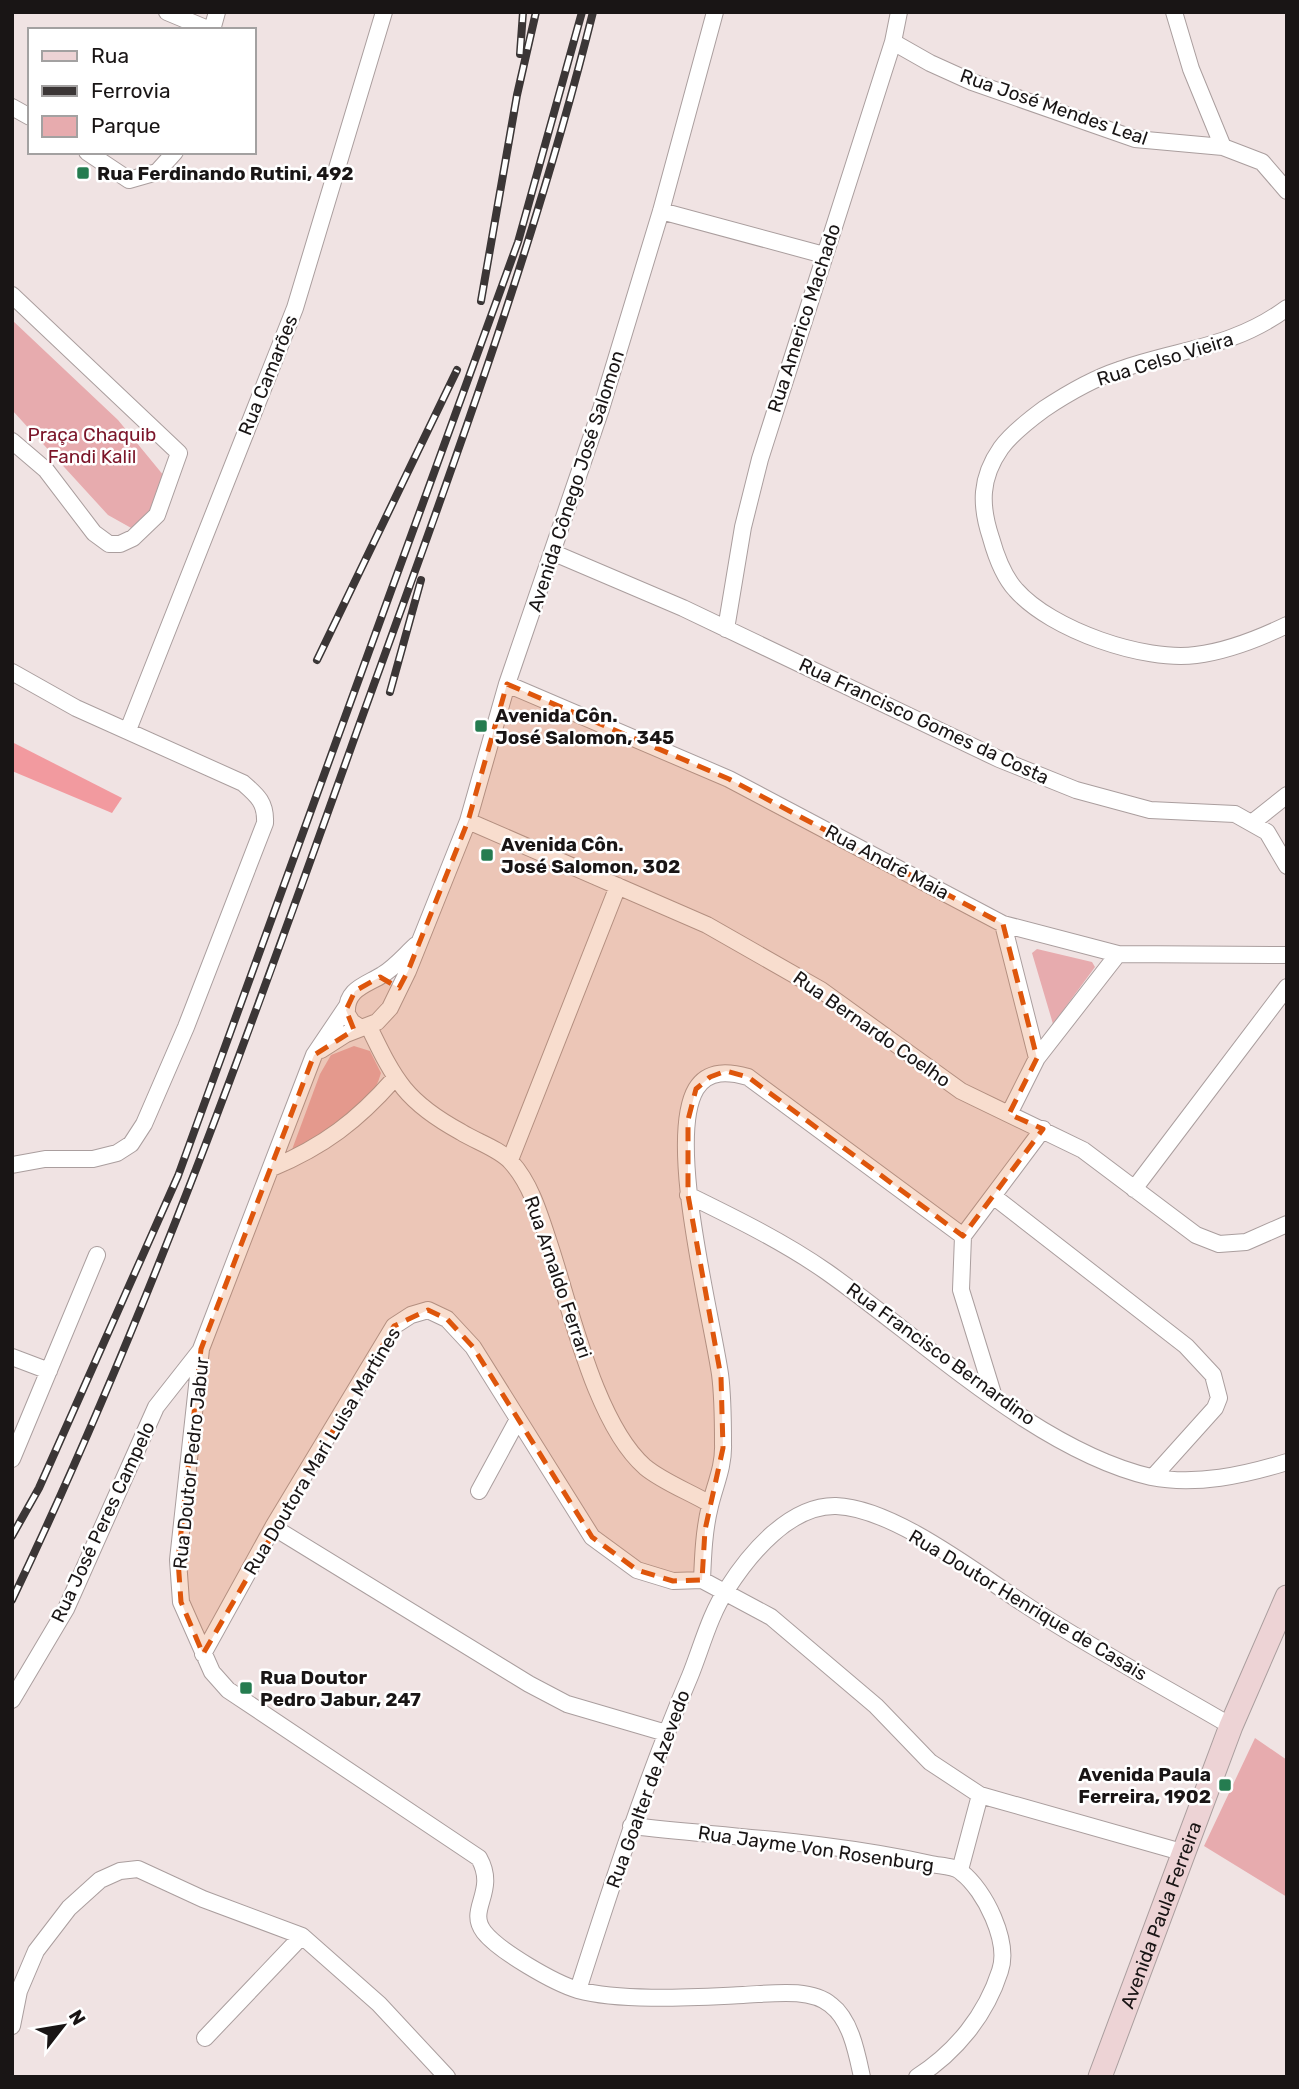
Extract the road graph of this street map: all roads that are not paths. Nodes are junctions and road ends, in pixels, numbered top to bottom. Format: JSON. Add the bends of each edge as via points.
{"nodes":[{"id":1,"x":167,"y":12,"type":"edge"},
{"id":2,"x":384,"y":12,"type":"edge"},
{"id":3,"x":715,"y":12,"type":"edge"},
{"id":4,"x":899,"y":12,"type":"edge"},
{"id":5,"x":1174,"y":12,"type":"edge"},
{"id":6,"x":206,"y":28,"type":"edge"},
{"id":7,"x":893,"y":42,"type":"junction"},
{"id":8,"x":12,"y":107,"type":"edge"},
{"id":9,"x":28,"y":116,"type":"edge"},
{"id":10,"x":1223,"y":147,"type":"junction"},
{"id":11,"x":90,"y":154,"type":"edge"},
{"id":12,"x":173,"y":154,"type":"edge"},
{"id":13,"x":1287,"y":191,"type":"edge"},
{"id":14,"x":661,"y":211,"type":"junction"},
{"id":15,"x":824,"y":255,"type":"junction"},
{"id":16,"x":12,"y":295,"type":"edge"},
{"id":17,"x":1287,"y":308,"type":"edge"},
{"id":18,"x":12,"y":440,"type":"edge"},
{"id":19,"x":554,"y":553,"type":"junction"},
{"id":20,"x":1287,"y":625,"type":"edge"},
{"id":21,"x":726,"y":629,"type":"junction"},
{"id":22,"x":12,"y":672,"type":"edge"},
{"id":23,"x":507,"y":684,"type":"junction"},
{"id":24,"x":128,"y":730,"type":"junction"},
{"id":25,"x":1287,"y":795,"type":"edge"},
{"id":26,"x":468,"y":821,"type":"junction"},
{"id":27,"x":1254,"y":822,"type":"junction"},
{"id":28,"x":1287,"y":866,"type":"edge"},
{"id":29,"x":618,"y":887,"type":"junction"},
{"id":30,"x":1003,"y":924,"type":"junction"},
{"id":31,"x":418,"y":944,"type":"junction"},
{"id":32,"x":1118,"y":954,"type":"junction"},
{"id":33,"x":1287,"y":955,"type":"edge"},
{"id":34,"x":380,"y":977,"type":"junction"},
{"id":35,"x":1287,"y":988,"type":"edge"},
{"id":36,"x":394,"y":999,"type":"junction"},
{"id":37,"x":347,"y":1006,"type":"junction"},
{"id":38,"x":365,"y":1028,"type":"junction"},
{"id":39,"x":314,"y":1055,"type":"junction"},
{"id":40,"x":1037,"y":1058,"type":"junction"},
{"id":41,"x":394,"y":1079,"type":"junction"},
{"id":42,"x":1009,"y":1114,"type":"junction"},
{"id":43,"x":1043,"y":1129,"type":"junction"},
{"id":44,"x":510,"y":1160,"type":"junction"},
{"id":45,"x":12,"y":1165,"type":"edge"},
{"id":46,"x":272,"y":1168,"type":"junction"},
{"id":47,"x":1134,"y":1189,"type":"junction"},
{"id":48,"x":688,"y":1195,"type":"junction"},
{"id":49,"x":993,"y":1196,"type":"junction"},
{"id":50,"x":1287,"y":1224,"type":"edge"},
{"id":51,"x":963,"y":1236,"type":"junction"},
{"id":52,"x":97,"y":1255,"type":"dead end"},
{"id":53,"x":201,"y":1349,"type":"junction"},
{"id":54,"x":12,"y":1357,"type":"edge"},
{"id":55,"x":49,"y":1371,"type":"junction"},
{"id":56,"x":995,"y":1397,"type":"junction"},
{"id":57,"x":517,"y":1421,"type":"junction"},
{"id":58,"x":12,"y":1459,"type":"edge"},
{"id":59,"x":1287,"y":1462,"type":"edge"},
{"id":60,"x":1153,"y":1477,"type":"junction"},
{"id":61,"x":479,"y":1491,"type":"dead end"},
{"id":62,"x":710,"y":1504,"type":"junction"},
{"id":63,"x":273,"y":1527,"type":"junction"},
{"id":64,"x":702,"y":1580,"type":"junction"},
{"id":65,"x":726,"y":1590,"type":"junction"},
{"id":66,"x":1284,"y":1606,"type":"edge"},
{"id":67,"x":203,"y":1654,"type":"junction"},
{"id":68,"x":12,"y":1700,"type":"edge"},
{"id":69,"x":1231,"y":1726,"type":"junction"},
{"id":70,"x":666,"y":1733,"type":"junction"},
{"id":71,"x":980,"y":1795,"type":"junction"},
{"id":72,"x":631,"y":1825,"type":"junction"},
{"id":73,"x":1185,"y":1853,"type":"junction"},
{"id":74,"x":960,"y":1870,"type":"junction"},
{"id":75,"x":302,"y":1936,"type":"junction"},
{"id":76,"x":578,"y":1990,"type":"junction"},
{"id":77,"x":12,"y":2026,"type":"edge"},
{"id":78,"x":205,"y":2038,"type":"dead end"},
{"id":79,"x":447,"y":2077,"type":"edge"},
{"id":80,"x":862,"y":2077,"type":"edge"},
{"id":81,"x":917,"y":2077,"type":"edge"},
{"id":82,"x":1100,"y":2077,"type":"edge"}],
"edges":[{"from":1,"to":6,"type":"street"},
{"from":2,"to":24,"type":"street","name":"Rua Camarões","via":[[295,308]]},
{"from":3,"to":14,"type":"street","name":"Avenida Cônego José Salomon"},
{"from":4,"to":7,"type":"street","name":"Rua Americo Machado"},
{"from":5,"to":10,"type":"street"},
{"from":7,"to":10,"type":"street","name":"Rua José Mendes Leal","via":[[972,82],[1135,139]]},
{"from":7,"to":15,"type":"street","name":"Rua Americo Machado"},
{"from":8,"to":9,"type":"street"},
{"from":10,"to":13,"type":"street","via":[[1262,162]]},
{"from":11,"to":12,"type":"street","via":[[129,180],[157,172]]},
{"from":14,"to":15,"type":"street"},
{"from":14,"to":19,"type":"street","name":"Avenida Cônego José Salomon"},
{"from":15,"to":21,"type":"street","name":"Rua Americo Machado","via":[[760,459]]},
{"from":16,"to":18,"type":"street","via":[[179,453],[157,515],[133,538],[109,544],[94,533],[46,471]]},
{"from":17,"to":20,"type":"street","name":"Rua Celso Vieira","via":[[1260,327],[1219,344],[1120,369],[1074,388],[1028,420],[1002,447],[985,476],[982,510],[998,562],[1016,591],[1065,626],[1129,650],[1195,655],[1254,641]]},
{"from":19,"to":21,"type":"street","name":"Rua Francisco Gomes da Costa"},
{"from":19,"to":23,"type":"street","name":"Avenida Cônego José Salomon"},
{"from":21,"to":27,"type":"street","name":"Rua Francisco Gomes da Costa","via":[[999,759],[1076,790],[1150,810],[1215,810]]},
{"from":22,"to":24,"type":"street","via":[[76,708]]},
{"from":23,"to":26,"type":"street","name":"Avenida Cônego José Salomon"},
{"from":23,"to":30,"type":"street","name":"Rua André Maia","via":[[729,779]]},
{"from":24,"to":45,"type":"street","via":[[243,783],[266,808],[265,823],[186,1027],[131,1144],[93,1159],[45,1159]]},
{"from":25,"to":27,"type":"street"},
{"from":26,"to":29,"type":"street","name":"Rua Bernardo Coelho"},
{"from":26,"to":31,"type":"street","name":"Avenida Cônego José Salomon"},
{"from":27,"to":28,"type":"street","via":[[1267,832]]},
{"from":29,"to":42,"type":"street","name":"Rua Bernardo Coelho","via":[[707,925],[821,990],[961,1091]]},
{"from":29,"to":44,"type":"street"},
{"from":30,"to":32,"type":"street","name":"Rua André Maia"},
{"from":30,"to":40,"type":"street"},
{"from":31,"to":34,"type":"street","name":"Avenida Cônego José Salomon"},
{"from":31,"to":36,"type":"street","name":"Avenida Cônego José Salomon"},
{"from":32,"to":33,"type":"street","name":"Rua André Maia"},
{"from":32,"to":40,"type":"street"},
{"from":34,"to":36,"type":"street","via":[[389,984]]},
{"from":34,"to":37,"type":"street","via":[[363,984]]},
{"from":35,"to":47,"type":"street"},
{"from":36,"to":38,"type":"street","via":[[385,1014]]},
{"from":37,"to":38,"type":"street","via":[[352,1022]]},
{"from":37,"to":39,"type":"street","name":"Rua Doutor Pedro Jabur"},
{"from":38,"to":39,"type":"street","via":[[333,1040]]},
{"from":38,"to":41,"type":"street","name":"Rua Arnaldo Ferrari"},
{"from":39,"to":46,"type":"street","name":"Rua Doutor Pedro Jabur"},
{"from":40,"to":42,"type":"street"},
{"from":41,"to":44,"type":"street","name":"Rua Arnaldo Ferrari","via":[[443,1123]]},
{"from":41,"to":46,"type":"street","via":[[328,1142]]},
{"from":42,"to":43,"type":"street","name":"Rua Bernardo Coelho"},
{"from":43,"to":47,"type":"street","name":"Rua Bernardo Coelho","via":[[1083,1150]]},
{"from":43,"to":49,"type":"street"},
{"from":44,"to":62,"type":"street","name":"Rua Arnaldo Ferrari","via":[[540,1216],[600,1396],[617,1433],[646,1467]]},
{"from":46,"to":53,"type":"street","name":"Rua Doutor Pedro Jabur"},
{"from":47,"to":50,"type":"street","name":"Rua Bernardo Coelho","via":[[1196,1235],[1219,1244],[1246,1242]]},
{"from":48,"to":51,"type":"street","via":[[688,1120],[696,1089],[726,1071],[748,1077]]},
{"from":48,"to":56,"type":"street","name":"Rua Francisco Bernardino","via":[[826,1271]]},
{"from":48,"to":62,"type":"street","via":[[721,1377],[723,1448]]},
{"from":49,"to":51,"type":"street"},
{"from":49,"to":60,"type":"street","via":[[1186,1346],[1213,1375],[1219,1398],[1215,1408]]},
{"from":51,"to":56,"type":"street","via":[[961,1290]]},
{"from":52,"to":55,"type":"street"},
{"from":53,"to":67,"type":"street","name":"Rua Doutor Pedro Jabur","via":[[178,1560],[181,1602]]},
{"from":53,"to":68,"type":"street","name":"Rua José Peres Campelo","via":[[156,1407],[66,1609]]},
{"from":54,"to":55,"type":"street"},
{"from":55,"to":58,"type":"street"},
{"from":56,"to":60,"type":"street","name":"Rua Francisco Bernardino","via":[[1090,1457]]},
{"from":57,"to":61,"type":"street"},
{"from":57,"to":63,"type":"street","name":"Rua Doutora Mari Luisa Martines","via":[[473,1347],[447,1319],[428,1310],[411,1315],[394,1326]]},
{"from":57,"to":64,"type":"street","name":"Rua Doutora Mari Luisa Martines","via":[[592,1537],[637,1570],[673,1581]]},
{"from":59,"to":60,"type":"street","name":"Rua Francisco Bernardino","via":[[1211,1480]]},
{"from":62,"to":64,"type":"street"},
{"from":63,"to":67,"type":"street","name":"Rua Doutora Mari Luisa Martines"},
{"from":63,"to":70,"type":"street","via":[[566,1704]]},
{"from":64,"to":65,"type":"street","name":"Rua Doutora Mari Luisa Martines"},
{"from":65,"to":69,"type":"street","name":"Rua Doutor Henrique de Casais","via":[[757,1551],[793,1518],[811,1509],[836,1506],[865,1511],[932,1543],[1036,1612]]},
{"from":65,"to":70,"type":"street","name":"Rua Goalter de Azevedo"},
{"from":65,"to":71,"type":"street","name":"Rua Doutora Mari Luisa Martines","via":[[771,1616],[876,1706],[930,1762]]},
{"from":66,"to":69,"type":"main road","name":"Avenida Paula Ferreira"},
{"from":67,"to":76,"type":"street","name":"Rua Doutor Pedro Jabur","via":[[228,1690],[479,1858],[487,1886],[477,1916],[479,1925],[499,1947]]},
{"from":69,"to":73,"type":"main road","name":"Avenida Paula Ferreira"},
{"from":70,"to":72,"type":"street","name":"Rua Goalter de Azevedo"},
{"from":71,"to":73,"type":"street","name":"Rua Doutora Mari Luisa Martines"},
{"from":71,"to":74,"type":"street"},
{"from":72,"to":74,"type":"street","name":"Rua Jayme Von Rosenburg","via":[[899,1857]]},
{"from":72,"to":76,"type":"street","name":"Rua Goalter de Azevedo"},
{"from":73,"to":82,"type":"main road","name":"Avenida Paula Ferreira"},
{"from":74,"to":81,"type":"street","name":"Rua Jayme Von Rosenburg","via":[[987,1904],[1000,1936],[1003,1962],[977,2021]]},
{"from":75,"to":77,"type":"street","via":[[138,1870],[120,1871],[100,1880],[69,1908],[36,1951],[19,1991]]},
{"from":75,"to":78,"type":"street"},
{"from":75,"to":79,"type":"street","via":[[379,2004]]},
{"from":76,"to":80,"type":"street","via":[[625,1995],[784,1993],[812,1997],[830,2003],[844,2019]]}]}
